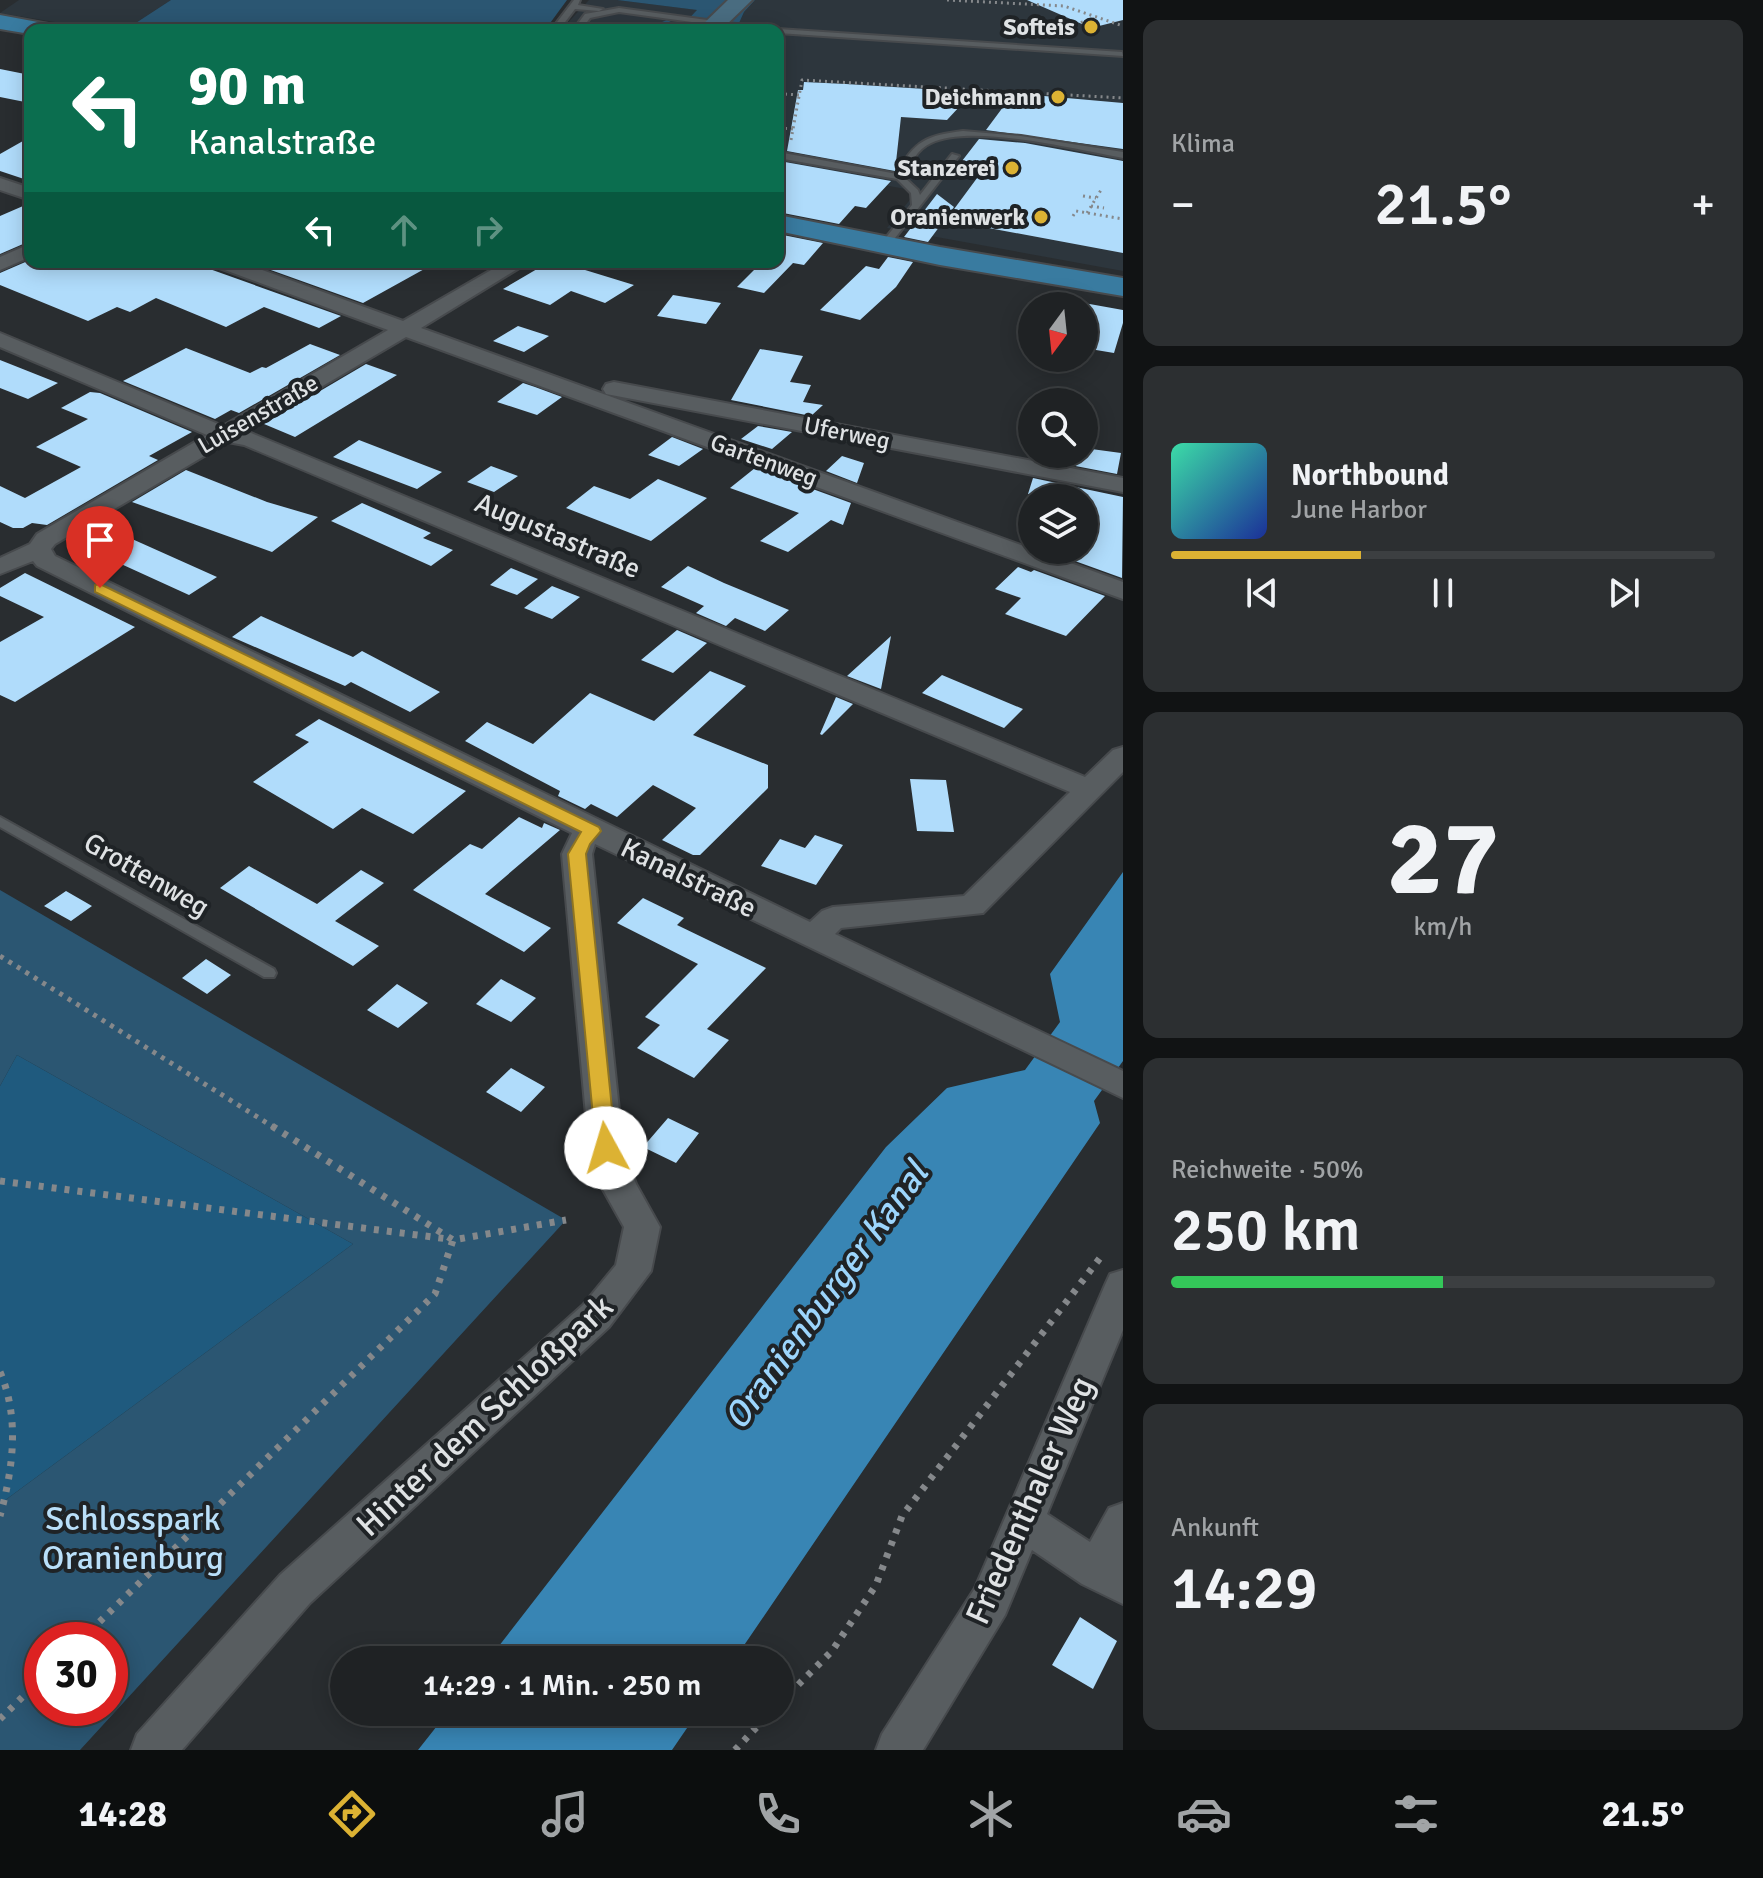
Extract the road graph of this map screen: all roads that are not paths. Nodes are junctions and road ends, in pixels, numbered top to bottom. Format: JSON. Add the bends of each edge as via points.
{"nodes":[{"id":1,"x":576,"y":4,"type":"edge"},
{"id":2,"x":619,"y":10,"type":"junction"},
{"id":3,"x":720,"y":19,"type":"edge"},
{"id":4,"x":0,"y":22,"type":"edge"},
{"id":5,"x":560,"y":24,"type":"edge"},
{"id":6,"x":582,"y":24,"type":"edge"},
{"id":7,"x":741,"y":24,"type":"edge"},
{"id":8,"x":751,"y":24,"type":"edge"},
{"id":9,"x":24,"y":26,"type":"edge"},
{"id":10,"x":784,"y":29,"type":"edge"},
{"id":11,"x":784,"y":32,"type":"edge"},
{"id":12,"x":819,"y":35,"type":"junction"},
{"id":13,"x":1122,"y":54,"type":"edge"},
{"id":14,"x":1039,"y":141,"type":"junction"},
{"id":15,"x":1123,"y":146,"type":"edge"},
{"id":16,"x":1123,"y":155,"type":"edge"},
{"id":17,"x":784,"y":156,"type":"edge"},
{"id":18,"x":955,"y":156,"type":"dead end"},
{"id":19,"x":900,"y":177,"type":"junction"},
{"id":20,"x":0,"y":184,"type":"edge"},
{"id":21,"x":24,"y":192,"type":"edge"},
{"id":22,"x":916,"y":206,"type":"junction"},
{"id":23,"x":784,"y":224,"type":"edge"},
{"id":24,"x":885,"y":245,"type":"junction"},
{"id":25,"x":24,"y":253,"type":"edge"},
{"id":26,"x":0,"y":264,"type":"edge"},
{"id":27,"x":237,"y":268,"type":"edge"},
{"id":28,"x":509,"y":268,"type":"edge"},
{"id":29,"x":1123,"y":287,"type":"edge"},
{"id":30,"x":404,"y":329,"type":"junction"},
{"id":31,"x":0,"y":339,"type":"edge"},
{"id":32,"x":571,"y":389,"type":"junction"},
{"id":33,"x":223,"y":434,"type":"junction"},
{"id":34,"x":1123,"y":485,"type":"edge"},
{"id":35,"x":0,"y":545,"type":"edge"},
{"id":36,"x":39,"y":549,"type":"junction"},
{"id":37,"x":0,"y":567,"type":"edge"},
{"id":38,"x":1123,"y":591,"type":"edge"},
{"id":39,"x":1123,"y":756,"type":"edge"},
{"id":40,"x":1091,"y":790,"type":"junction"},
{"id":41,"x":0,"y":821,"type":"edge"},
{"id":42,"x":592,"y":831,"type":"junction"},
{"id":43,"x":813,"y":937,"type":"junction"},
{"id":44,"x":269,"y":973,"type":"dead end"},
{"id":45,"x":1121,"y":1085,"type":"edge"},
{"id":46,"x":1112,"y":1272,"type":"edge"},
{"id":47,"x":1123,"y":1521,"type":"edge"},
{"id":48,"x":1024,"y":1522,"type":"junction"},
{"id":49,"x":1110,"y":1578,"type":"edge"},
{"id":50,"x":153,"y":1750,"type":"edge"},
{"id":51,"x":898,"y":1750,"type":"edge"}],
"edges":[{"from":1,"to":2,"type":"lane"},
{"from":1,"to":5,"type":"lane"},
{"from":2,"to":3,"type":"lane"},
{"from":2,"to":6,"type":"lane","via":[[588,16]]},
{"from":3,"to":7,"type":"lane"},
{"from":3,"to":8,"type":"lane"},
{"from":4,"to":9,"type":"main road"},
{"from":10,"to":12,"type":"lane"},
{"from":11,"to":12,"type":"lane"},
{"from":12,"to":13,"type":"lane"},
{"from":14,"to":15,"type":"lane"},
{"from":14,"to":16,"type":"lane"},
{"from":14,"to":19,"type":"lane","via":[[945,134],[926,141]]},
{"from":17,"to":19,"type":"lane"},
{"from":18,"to":22,"type":"lane"},
{"from":19,"to":22,"type":"lane","via":[[915,192]]},
{"from":20,"to":21,"type":"street"},
{"from":22,"to":24,"type":"lane"},
{"from":23,"to":24,"type":"main road"},
{"from":24,"to":29,"type":"main road"},
{"from":25,"to":26,"type":"street"},
{"from":27,"to":30,"type":"street","name":"Gartenweg"},
{"from":28,"to":30,"type":"street","name":"Luisenstraße"},
{"from":30,"to":32,"type":"street","name":"Gartenweg"},
{"from":30,"to":33,"type":"street","name":"Luisenstraße"},
{"from":31,"to":33,"type":"street","name":"Augustastraße"},
{"from":32,"to":34,"type":"street","name":"Uferweg","via":[[588,385]]},
{"from":32,"to":38,"type":"street","name":"Gartenweg"},
{"from":33,"to":36,"type":"street","name":"Luisenstraße","via":[[46,539]]},
{"from":33,"to":40,"type":"street","name":"Augustastraße","via":[[250,439]]},
{"from":35,"to":36,"type":"street"},
{"from":36,"to":37,"type":"street","name":"Luisenstraße"},
{"from":36,"to":42,"type":"street","name":"Kanalstraße","via":[[46,561]]},
{"from":39,"to":40,"type":"street"},
{"from":40,"to":43,"type":"street","via":[[972,906],[833,918]]},
{"from":41,"to":44,"type":"lane","name":"Grottenweg"},
{"from":42,"to":43,"type":"street","name":"Kanalstraße"},
{"from":42,"to":50,"type":"street","name":"Hinter dem Schloßpark","via":[[577,854],[606,1148],[642,1227],[633,1271],[596,1316],[295,1589]]},
{"from":43,"to":45,"type":"street","name":"Kanalstraße"},
{"from":46,"to":48,"type":"street","name":"Friedenthaler Weg"},
{"from":47,"to":49,"type":"street"},
{"from":48,"to":49,"type":"street"},
{"from":48,"to":51,"type":"street","name":"Friedenthaler Weg","via":[[990,1601]]}]}
